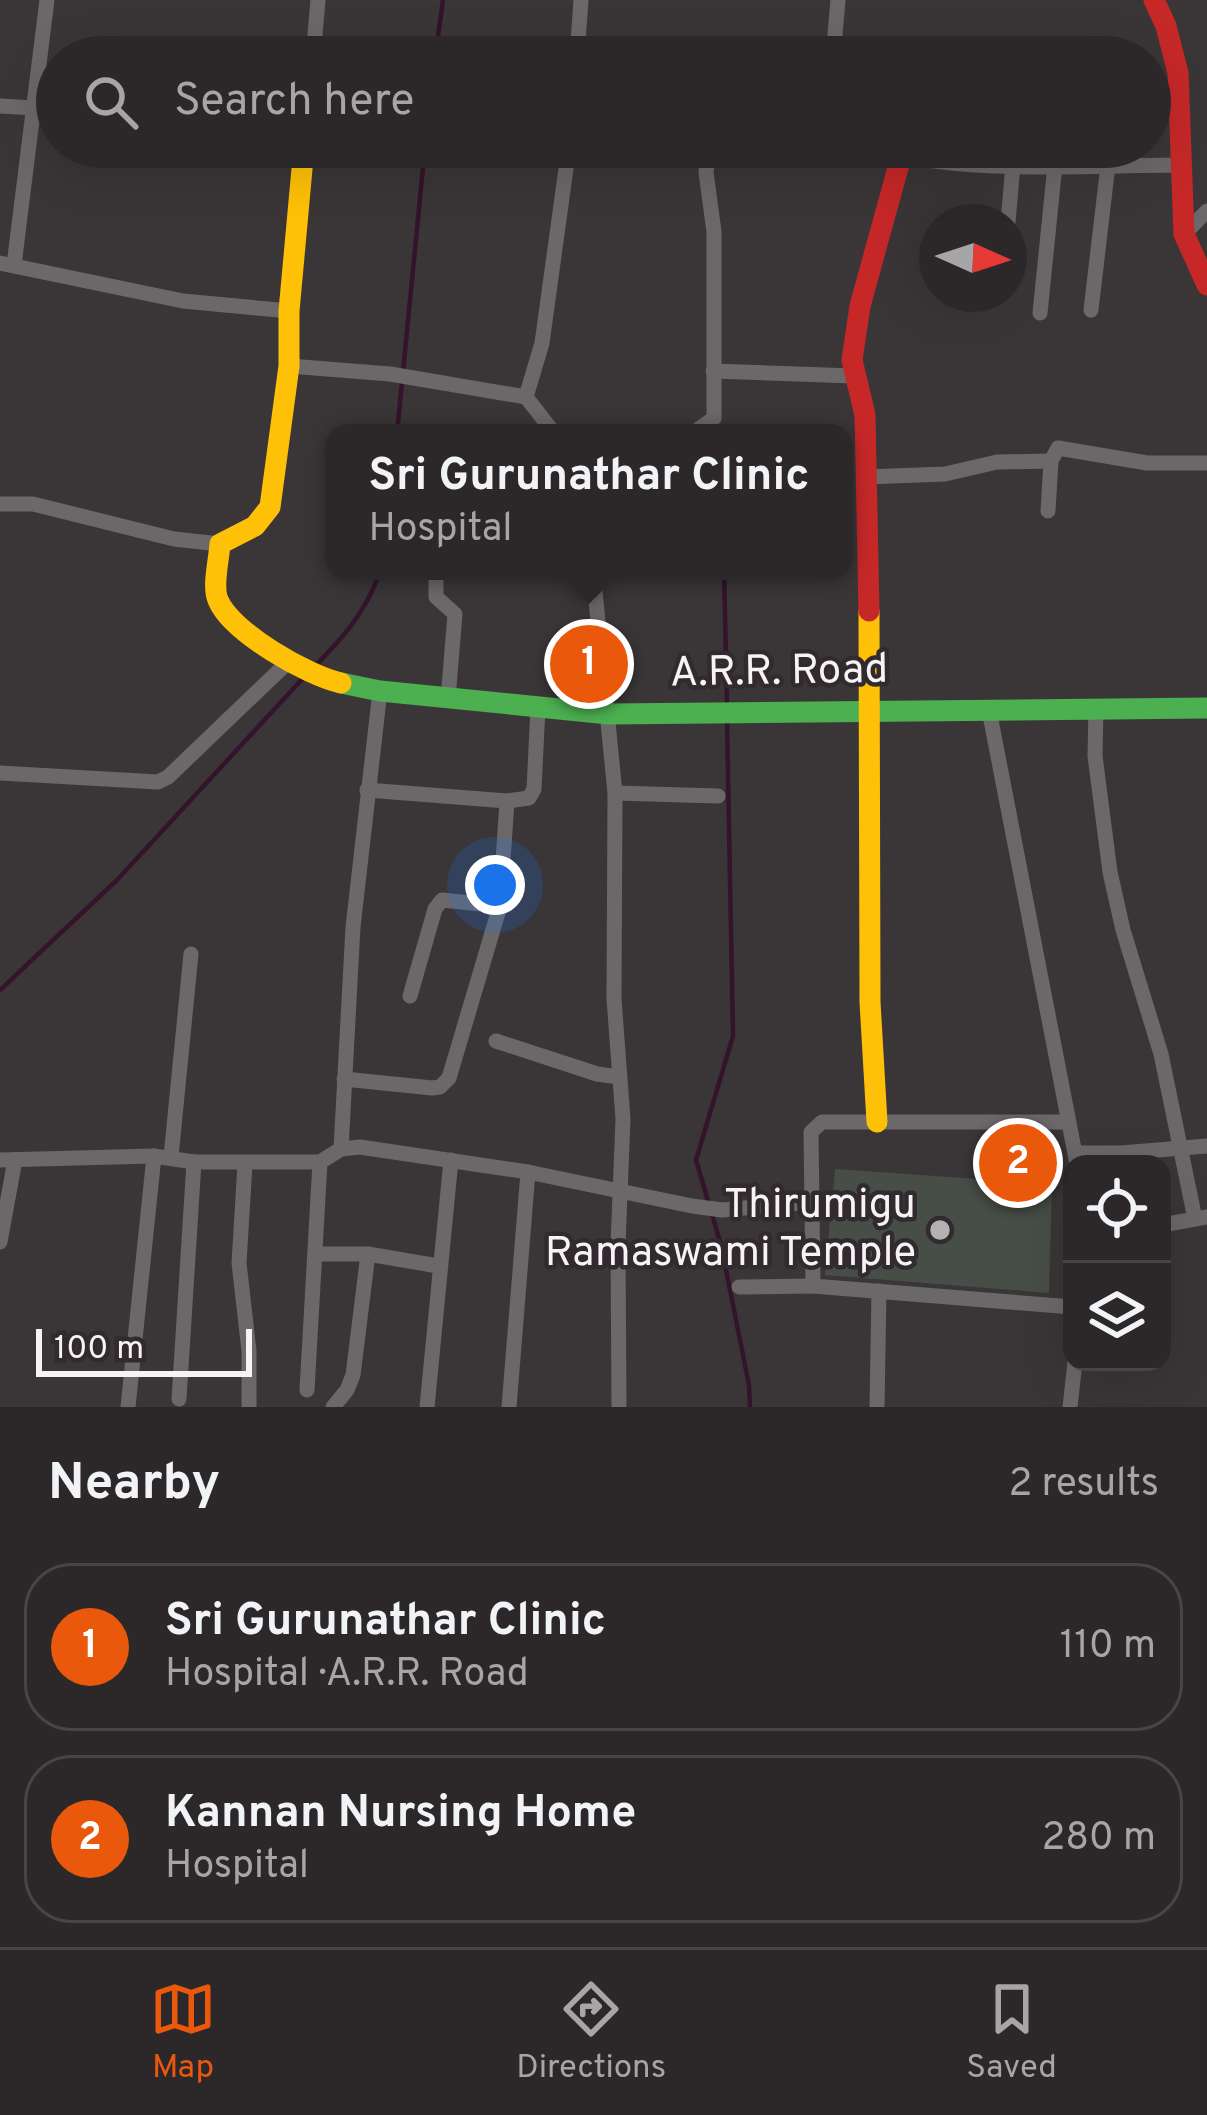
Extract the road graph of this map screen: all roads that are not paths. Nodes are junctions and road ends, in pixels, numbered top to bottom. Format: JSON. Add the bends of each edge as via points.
{"nodes":[{"id":1,"x":47,"y":0,"type":"edge"},
{"id":2,"x":318,"y":0,"type":"edge"},
{"id":3,"x":581,"y":0,"type":"edge"},
{"id":4,"x":838,"y":0,"type":"edge"},
{"id":5,"x":1154,"y":0,"type":"edge"},
{"id":6,"x":43,"y":36,"type":"edge"},
{"id":7,"x":315,"y":36,"type":"edge"},
{"id":8,"x":579,"y":36,"type":"edge"},
{"id":9,"x":835,"y":36,"type":"edge"},
{"id":10,"x":1169,"y":36,"type":"edge"},
{"id":11,"x":1171,"y":46,"type":"edge"},
{"id":12,"x":36,"y":91,"type":"edge"},
{"id":13,"x":0,"y":106,"type":"edge"},
{"id":14,"x":34,"y":108,"type":"junction"},
{"id":15,"x":1171,"y":164,"type":"edge"},
{"id":16,"x":1179,"y":164,"type":"junction"},
{"id":17,"x":302,"y":168,"type":"edge"},
{"id":18,"x":566,"y":168,"type":"edge"},
{"id":19,"x":706,"y":168,"type":"edge"},
{"id":20,"x":898,"y":168,"type":"edge"},
{"id":21,"x":1013,"y":168,"type":"edge"},
{"id":22,"x":1055,"y":168,"type":"edge"},
{"id":23,"x":1108,"y":168,"type":"edge"},
{"id":24,"x":1010,"y":204,"type":"edge"},
{"id":25,"x":1207,"y":211,"type":"edge"},
{"id":26,"x":1184,"y":234,"type":"junction"},
{"id":27,"x":7,"y":264,"type":"edge"},
{"id":28,"x":1207,"y":286,"type":"edge"},
{"id":29,"x":289,"y":310,"type":"junction"},
{"id":30,"x":1091,"y":310,"type":"dead end"},
{"id":31,"x":1040,"y":313,"type":"dead end"},
{"id":32,"x":289,"y":366,"type":"junction"},
{"id":33,"x":713,"y":370,"type":"junction"},
{"id":34,"x":857,"y":386,"type":"junction"},
{"id":35,"x":526,"y":397,"type":"junction"},
{"id":36,"x":547,"y":424,"type":"edge"},
{"id":37,"x":706,"y":424,"type":"edge"},
{"id":38,"x":1051,"y":461,"type":"junction"},
{"id":39,"x":1207,"y":464,"type":"edge"},
{"id":40,"x":865,"y":477,"type":"junction"},
{"id":41,"x":0,"y":504,"type":"edge"},
{"id":42,"x":1048,"y":511,"type":"dead end"},
{"id":43,"x":220,"y":544,"type":"junction"},
{"id":44,"x":436,"y":580,"type":"edge"},
{"id":45,"x":594,"y":580,"type":"edge"},
{"id":46,"x":292,"y":666,"type":"junction"},
{"id":47,"x":380,"y":692,"type":"junction"},
{"id":48,"x":448,"y":699,"type":"junction"},
{"id":49,"x":1096,"y":707,"type":"junction"},
{"id":50,"x":538,"y":708,"type":"junction"},
{"id":51,"x":1207,"y":708,"type":"edge"},
{"id":52,"x":871,"y":710,"type":"junction"},
{"id":53,"x":989,"y":710,"type":"junction"},
{"id":54,"x":609,"y":714,"type":"junction"},
{"id":55,"x":0,"y":772,"type":"edge"},
{"id":56,"x":368,"y":790,"type":"junction"},
{"id":57,"x":615,"y":793,"type":"junction"},
{"id":58,"x":718,"y":796,"type":"dead end"},
{"id":59,"x":507,"y":801,"type":"junction"},
{"id":60,"x":500,"y":906,"type":"junction"},
{"id":61,"x":190,"y":954,"type":"dead end"},
{"id":62,"x":410,"y":996,"type":"dead end"},
{"id":63,"x":496,"y":1041,"type":"dead end"},
{"id":64,"x":620,"y":1076,"type":"junction"},
{"id":65,"x":344,"y":1078,"type":"junction"},
{"id":66,"x":877,"y":1122,"type":"junction"},
{"id":67,"x":1068,"y":1122,"type":"junction"},
{"id":68,"x":1207,"y":1146,"type":"edge"},
{"id":69,"x":341,"y":1149,"type":"junction"},
{"id":70,"x":1183,"y":1149,"type":"junction"},
{"id":71,"x":1076,"y":1155,"type":"edge"},
{"id":72,"x":1112,"y":1155,"type":"edge"},
{"id":73,"x":162,"y":1156,"type":"junction"},
{"id":74,"x":7,"y":1160,"type":"edge"},
{"id":75,"x":451,"y":1160,"type":"junction"},
{"id":76,"x":194,"y":1162,"type":"junction"},
{"id":77,"x":320,"y":1162,"type":"junction"},
{"id":78,"x":245,"y":1164,"type":"junction"},
{"id":79,"x":528,"y":1172,"type":"junction"},
{"id":80,"x":619,"y":1190,"type":"junction"},
{"id":81,"x":811,"y":1202,"type":"junction"},
{"id":82,"x":1201,"y":1218,"type":"edge"},
{"id":83,"x":1171,"y":1223,"type":"edge"},
{"id":84,"x":0,"y":1242,"type":"edge"},
{"id":85,"x":316,"y":1254,"type":"junction"},
{"id":86,"x":368,"y":1254,"type":"junction"},
{"id":87,"x":438,"y":1266,"type":"junction"},
{"id":88,"x":813,"y":1286,"type":"junction"},
{"id":89,"x":739,"y":1287,"type":"dead end"},
{"id":90,"x":879,"y":1291,"type":"junction"},
{"id":91,"x":1063,"y":1306,"type":"edge"},
{"id":92,"x":1074,"y":1371,"type":"edge"},
{"id":93,"x":307,"y":1390,"type":"dead end"},
{"id":94,"x":179,"y":1399,"type":"dead end"},
{"id":95,"x":128,"y":1407,"type":"edge"},
{"id":96,"x":249,"y":1407,"type":"edge"},
{"id":97,"x":333,"y":1407,"type":"edge"},
{"id":98,"x":427,"y":1407,"type":"edge"},
{"id":99,"x":509,"y":1407,"type":"edge"},
{"id":100,"x":619,"y":1407,"type":"edge"},
{"id":101,"x":877,"y":1407,"type":"edge"},
{"id":102,"x":1070,"y":1407,"type":"edge"}],
"edges":[{"from":1,"to":6,"type":"street"},
{"from":2,"to":7,"type":"street"},
{"from":3,"to":8,"type":"street"},
{"from":4,"to":9,"type":"street"},
{"from":5,"to":10,"type":"street"},
{"from":11,"to":16,"type":"street"},
{"from":12,"to":14,"type":"street"},
{"from":13,"to":14,"type":"street"},
{"from":14,"to":27,"type":"street"},
{"from":15,"to":16,"type":"street"},
{"from":16,"to":26,"type":"street"},
{"from":17,"to":29,"type":"street"},
{"from":18,"to":35,"type":"street","via":[[542,343]]},
{"from":19,"to":33,"type":"street"},
{"from":20,"to":34,"type":"street","via":[[860,306]]},
{"from":21,"to":24,"type":"street"},
{"from":22,"to":31,"type":"street"},
{"from":23,"to":30,"type":"street"},
{"from":25,"to":26,"type":"street"},
{"from":26,"to":28,"type":"street"},
{"from":27,"to":29,"type":"street","via":[[183,301]]},
{"from":29,"to":32,"type":"street"},
{"from":32,"to":35,"type":"street"},
{"from":32,"to":43,"type":"street","via":[[270,507],[255,526]]},
{"from":33,"to":34,"type":"street"},
{"from":33,"to":37,"type":"street","via":[[714,418]]},
{"from":34,"to":40,"type":"street"},
{"from":35,"to":36,"type":"street"},
{"from":38,"to":39,"type":"street","via":[[1065,447],[1148,463]]},
{"from":38,"to":40,"type":"street"},
{"from":38,"to":42,"type":"street"},
{"from":40,"to":52,"type":"street"},
{"from":41,"to":43,"type":"street"},
{"from":43,"to":46,"type":"street","name":"A.R.R. Road","via":[[216,597]]},
{"from":44,"to":48,"type":"street","via":[[436,597],[455,614]]},
{"from":45,"to":54,"type":"street"},
{"from":46,"to":47,"type":"street","name":"A.R.R. Road"},
{"from":46,"to":55,"type":"street","via":[[158,782]]},
{"from":47,"to":48,"type":"street","name":"A.R.R. Road"},
{"from":47,"to":56,"type":"street"},
{"from":48,"to":50,"type":"street","name":"A.R.R. Road"},
{"from":49,"to":51,"type":"street","name":"A.R.R. Road"},
{"from":49,"to":53,"type":"street","name":"A.R.R. Road"},
{"from":49,"to":70,"type":"street","via":[[1110,872]]},
{"from":50,"to":54,"type":"street","name":"A.R.R. Road"},
{"from":50,"to":59,"type":"street","via":[[534,789],[529,799]]},
{"from":52,"to":53,"type":"street","name":"A.R.R. Road"},
{"from":52,"to":54,"type":"street","name":"A.R.R. Road"},
{"from":52,"to":66,"type":"street"},
{"from":53,"to":67,"type":"street"},
{"from":54,"to":57,"type":"street"},
{"from":56,"to":59,"type":"street"},
{"from":56,"to":65,"type":"street"},
{"from":57,"to":58,"type":"street"},
{"from":57,"to":64,"type":"street"},
{"from":59,"to":60,"type":"street"},
{"from":60,"to":62,"type":"street","via":[[442,900]]},
{"from":60,"to":65,"type":"street","via":[[445,1084]]},
{"from":61,"to":73,"type":"street"},
{"from":63,"to":64,"type":"street"},
{"from":64,"to":80,"type":"street"},
{"from":65,"to":69,"type":"street"},
{"from":66,"to":67,"type":"street"},
{"from":66,"to":81,"type":"street","via":[[815,1125]]},
{"from":67,"to":71,"type":"street"},
{"from":68,"to":70,"type":"street"},
{"from":69,"to":75,"type":"street"},
{"from":69,"to":77,"type":"street"},
{"from":70,"to":72,"type":"street"},
{"from":70,"to":82,"type":"street"},
{"from":73,"to":74,"type":"street"},
{"from":73,"to":76,"type":"street"},
{"from":73,"to":95,"type":"street"},
{"from":74,"to":84,"type":"street"},
{"from":75,"to":79,"type":"street"},
{"from":75,"to":87,"type":"street"},
{"from":76,"to":78,"type":"street"},
{"from":76,"to":94,"type":"street"},
{"from":77,"to":78,"type":"street"},
{"from":77,"to":85,"type":"street"},
{"from":78,"to":96,"type":"street","via":[[239,1263]]},
{"from":79,"to":80,"type":"street"},
{"from":79,"to":99,"type":"street"},
{"from":80,"to":81,"type":"street","via":[[722,1210]]},
{"from":80,"to":100,"type":"street"},
{"from":81,"to":88,"type":"street"},
{"from":82,"to":83,"type":"street"},
{"from":85,"to":86,"type":"street"},
{"from":85,"to":93,"type":"street"},
{"from":86,"to":87,"type":"street"},
{"from":86,"to":97,"type":"street","via":[[353,1376]]},
{"from":87,"to":98,"type":"street"},
{"from":88,"to":89,"type":"street"},
{"from":88,"to":90,"type":"street"},
{"from":90,"to":91,"type":"street"},
{"from":90,"to":101,"type":"street"},
{"from":92,"to":102,"type":"street"}]}
